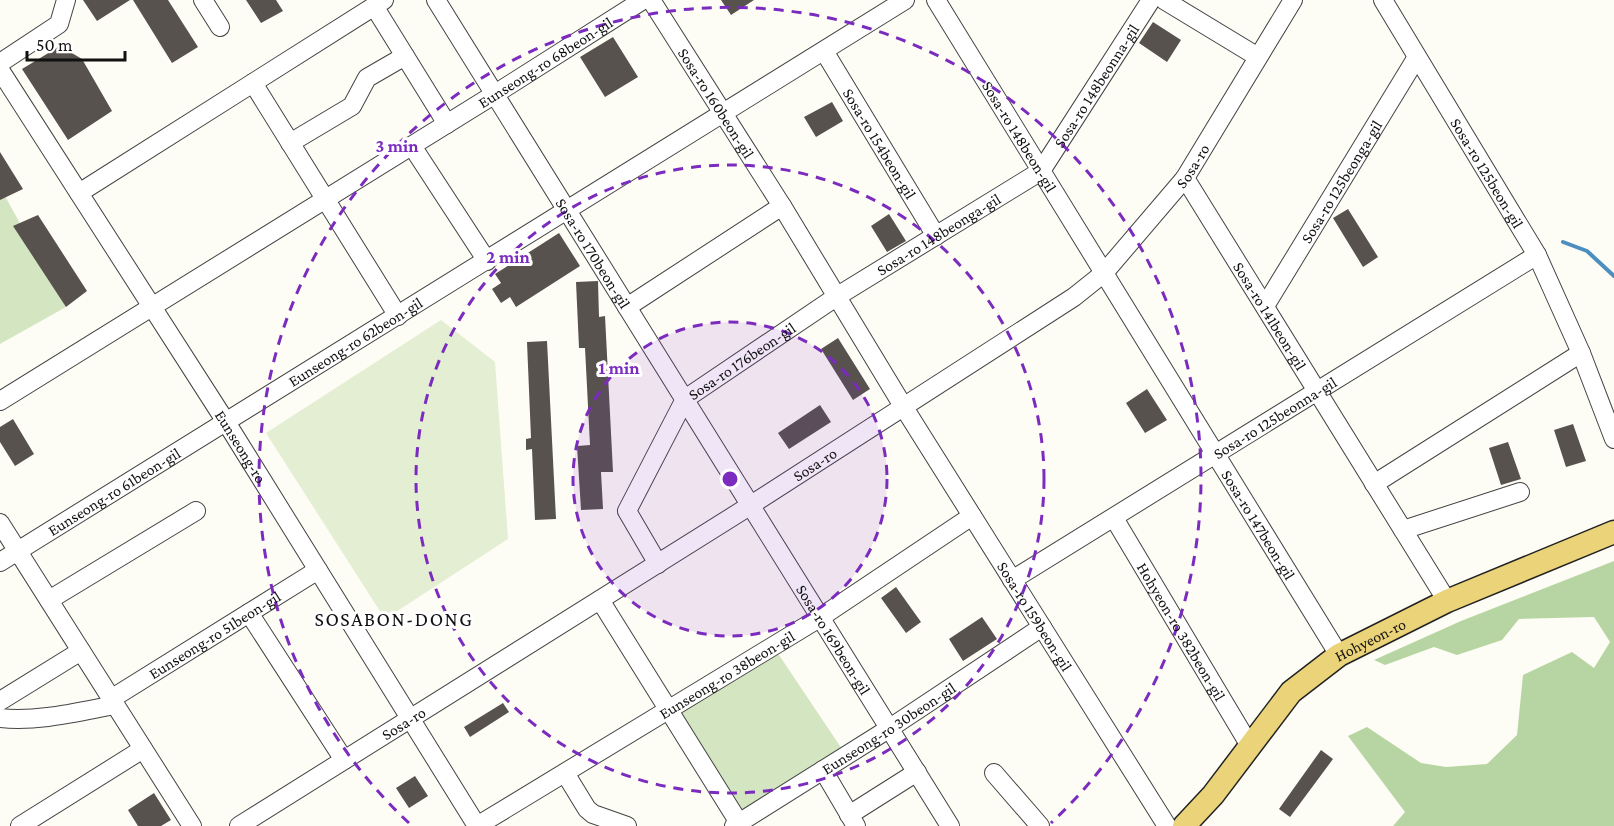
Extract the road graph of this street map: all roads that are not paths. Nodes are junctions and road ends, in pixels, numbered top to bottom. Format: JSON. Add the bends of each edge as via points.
{"nodes":[{"id":1,"x":66,"y":0,"type":"edge"},
{"id":2,"x":203,"y":0,"type":"edge"},
{"id":3,"x":436,"y":0,"type":"edge"},
{"id":4,"x":643,"y":0,"type":"edge"},
{"id":5,"x":651,"y":0,"type":"edge"},
{"id":6,"x":904,"y":0,"type":"edge"},
{"id":7,"x":936,"y":0,"type":"edge"},
{"id":8,"x":1151,"y":0,"type":"edge"},
{"id":9,"x":1164,"y":0,"type":"edge"},
{"id":10,"x":1293,"y":0,"type":"edge"},
{"id":11,"x":1383,"y":0,"type":"edge"},
{"id":12,"x":379,"y":3,"type":"edge"},
{"id":13,"x":220,"y":27,"type":"dead end"},
{"id":14,"x":824,"y":51,"type":"junction"},
{"id":15,"x":405,"y":56,"type":"junction"},
{"id":16,"x":1258,"y":57,"type":"junction"},
{"id":17,"x":1417,"y":57,"type":"junction"},
{"id":18,"x":0,"y":63,"type":"edge"},
{"id":19,"x":0,"y":70,"type":"edge"},
{"id":20,"x":253,"y":83,"type":"junction"},
{"id":21,"x":495,"y":94,"type":"junction"},
{"id":22,"x":723,"y":113,"type":"junction"},
{"id":23,"x":447,"y":124,"type":"junction"},
{"id":24,"x":290,"y":142,"type":"junction"},
{"id":25,"x":412,"y":146,"type":"junction"},
{"id":26,"x":1041,"y":171,"type":"junction"},
{"id":27,"x":1185,"y":178,"type":"junction"},
{"id":28,"x":78,"y":193,"type":"junction"},
{"id":29,"x":325,"y":199,"type":"junction"},
{"id":30,"x":782,"y":206,"type":"junction"},
{"id":31,"x":567,"y":211,"type":"junction"},
{"id":32,"x":936,"y":236,"type":"junction"},
{"id":33,"x":1537,"y":255,"type":"junction"},
{"id":34,"x":487,"y":261,"type":"junction"},
{"id":35,"x":1104,"y":273,"type":"junction"},
{"id":36,"x":836,"y":297,"type":"junction"},
{"id":37,"x":1265,"y":306,"type":"junction"},
{"id":38,"x":151,"y":307,"type":"junction"},
{"id":39,"x":627,"y":307,"type":"junction"},
{"id":40,"x":398,"y":316,"type":"junction"},
{"id":41,"x":1581,"y":353,"type":"junction"},
{"id":42,"x":1318,"y":392,"type":"junction"},
{"id":43,"x":685,"y":399,"type":"junction"},
{"id":44,"x":0,"y":401,"type":"edge"},
{"id":45,"x":903,"y":406,"type":"junction"},
{"id":46,"x":226,"y":422,"type":"junction"},
{"id":47,"x":1614,"y":439,"type":"edge"},
{"id":48,"x":1216,"y":454,"type":"junction"},
{"id":49,"x":1374,"y":484,"type":"junction"},
{"id":50,"x":1520,"y":492,"type":"dead end"},
{"id":51,"x":752,"y":506,"type":"junction"},
{"id":52,"x":196,"y":511,"type":"dead end"},
{"id":53,"x":972,"y":516,"type":"junction"},
{"id":54,"x":1114,"y":518,"type":"junction"},
{"id":55,"x":0,"y":524,"type":"edge"},
{"id":56,"x":1403,"y":530,"type":"junction"},
{"id":57,"x":1614,"y":532,"type":"edge"},
{"id":58,"x":18,"y":551,"type":"junction"},
{"id":59,"x":0,"y":562,"type":"edge"},
{"id":60,"x":658,"y":564,"type":"junction"},
{"id":61,"x":318,"y":570,"type":"junction"},
{"id":62,"x":1012,"y":580,"type":"junction"},
{"id":63,"x":49,"y":600,"type":"junction"},
{"id":64,"x":600,"y":600,"type":"junction"},
{"id":65,"x":1447,"y":601,"type":"junction"},
{"id":66,"x":249,"y":613,"type":"junction"},
{"id":67,"x":821,"y":617,"type":"junction"},
{"id":68,"x":1042,"y":627,"type":"junction"},
{"id":69,"x":81,"y":651,"type":"junction"},
{"id":70,"x":1339,"y":655,"type":"junction"},
{"id":71,"x":0,"y":701,"type":"edge"},
{"id":72,"x":113,"y":702,"type":"junction"},
{"id":73,"x":669,"y":710,"type":"junction"},
{"id":74,"x":8,"y":719,"type":"edge"},
{"id":75,"x":410,"y":719,"type":"junction"},
{"id":76,"x":890,"y":728,"type":"junction"},
{"id":77,"x":1250,"y":746,"type":"junction"},
{"id":78,"x":143,"y":749,"type":"junction"},
{"id":79,"x":344,"y":760,"type":"junction"},
{"id":80,"x":823,"y":770,"type":"junction"},
{"id":81,"x":917,"y":772,"type":"junction"},
{"id":82,"x":565,"y":773,"type":"junction"},
{"id":83,"x":993,"y":773,"type":"dead end"},
{"id":84,"x":852,"y":820,"type":"edge"},
{"id":85,"x":738,"y":825,"type":"edge"},
{"id":86,"x":20,"y":826,"type":"edge"},
{"id":87,"x":192,"y":826,"type":"edge"},
{"id":88,"x":239,"y":826,"type":"edge"},
{"id":89,"x":477,"y":826,"type":"edge"},
{"id":90,"x":627,"y":826,"type":"edge"},
{"id":91,"x":950,"y":826,"type":"edge"},
{"id":92,"x":1040,"y":826,"type":"edge"},
{"id":93,"x":1167,"y":826,"type":"edge"},
{"id":94,"x":1184,"y":826,"type":"edge"}],
"edges":[{"from":1,"to":18,"type":"street","via":[[59,24]]},
{"from":2,"to":13,"type":"street"},
{"from":3,"to":21,"type":"street","name":"Sosa-ro 170beon-gil"},
{"from":4,"to":21,"type":"street","name":"Eunseong-ro 68beon-gil"},
{"from":5,"to":22,"type":"street","name":"Sosa-ro 160beon-gil"},
{"from":6,"to":14,"type":"street","name":"Eunseong-ro 62beon-gil"},
{"from":7,"to":26,"type":"street","name":"Sosa-ro 148beon-gil"},
{"from":8,"to":26,"type":"street","name":"Sosa-ro 148beonna-gil"},
{"from":9,"to":16,"type":"street"},
{"from":10,"to":16,"type":"street","name":"Sosa-ro"},
{"from":11,"to":17,"type":"street","name":"Sosa-ro 125beon-gil"},
{"from":12,"to":15,"type":"street"},
{"from":12,"to":20,"type":"street"},
{"from":14,"to":22,"type":"street","name":"Eunseong-ro 62beon-gil"},
{"from":14,"to":32,"type":"street","name":"Sosa-ro 154beon-gil"},
{"from":15,"to":23,"type":"street"},
{"from":15,"to":24,"type":"street","via":[[367,78],[352,105]]},
{"from":16,"to":27,"type":"street","name":"Sosa-ro"},
{"from":17,"to":33,"type":"street","name":"Sosa-ro 125beon-gil"},
{"from":17,"to":37,"type":"street","name":"Sosa-ro 125beonga-gil"},
{"from":19,"to":28,"type":"street","name":"Eunseong-ro"},
{"from":20,"to":24,"type":"street"},
{"from":20,"to":28,"type":"street"},
{"from":21,"to":23,"type":"street","name":"Eunseong-ro 68beon-gil"},
{"from":21,"to":31,"type":"street","name":"Sosa-ro 170beon-gil"},
{"from":22,"to":30,"type":"street","name":"Sosa-ro 160beon-gil"},
{"from":22,"to":31,"type":"street","name":"Eunseong-ro 62beon-gil"},
{"from":23,"to":25,"type":"street","name":"Eunseong-ro 68beon-gil"},
{"from":24,"to":29,"type":"street"},
{"from":25,"to":29,"type":"street","name":"Eunseong-ro 68beon-gil"},
{"from":25,"to":34,"type":"street"},
{"from":26,"to":32,"type":"street","name":"Sosa-ro 148beonga-gil"},
{"from":26,"to":35,"type":"street","name":"Sosa-ro 148beon-gil"},
{"from":27,"to":35,"type":"street","name":"Sosa-ro"},
{"from":27,"to":37,"type":"street","name":"Sosa-ro 141beon-gil"},
{"from":28,"to":38,"type":"street","name":"Eunseong-ro"},
{"from":29,"to":38,"type":"street","name":"Eunseong-ro 68beon-gil"},
{"from":29,"to":40,"type":"street"},
{"from":30,"to":36,"type":"street","name":"Sosa-ro 160beon-gil"},
{"from":30,"to":39,"type":"street"},
{"from":31,"to":34,"type":"street","name":"Eunseong-ro 62beon-gil"},
{"from":31,"to":39,"type":"street","name":"Sosa-ro 170beon-gil"},
{"from":32,"to":36,"type":"street","name":"Sosa-ro 148beonga-gil"},
{"from":33,"to":41,"type":"street","name":"Sosa-ro 125beon-gil"},
{"from":33,"to":42,"type":"street","name":"Sosa-ro 125beonna-gil"},
{"from":34,"to":40,"type":"street","name":"Eunseong-ro 62beon-gil"},
{"from":35,"to":45,"type":"street","name":"Sosa-ro","via":[[1074,297]]},
{"from":35,"to":48,"type":"street","name":"Sosa-ro 147beon-gil"},
{"from":36,"to":43,"type":"street","name":"Sosa-ro 176beon-gil"},
{"from":36,"to":45,"type":"street","name":"Sosa-ro 160beon-gil"},
{"from":37,"to":42,"type":"street","name":"Sosa-ro 141beon-gil"},
{"from":38,"to":44,"type":"street","name":"Eunseong-ro 68beon-gil"},
{"from":38,"to":46,"type":"street","name":"Eunseong-ro"},
{"from":39,"to":43,"type":"street","name":"Sosa-ro 170beon-gil"},
{"from":40,"to":46,"type":"street","name":"Eunseong-ro 62beon-gil"},
{"from":41,"to":47,"type":"street","name":"Sosa-ro 125beon-gil"},
{"from":41,"to":49,"type":"street"},
{"from":42,"to":48,"type":"street","name":"Sosa-ro 125beonna-gil"},
{"from":42,"to":49,"type":"street","name":"Sosa-ro 141beon-gil"},
{"from":43,"to":51,"type":"street","name":"Sosa-ro 170beon-gil"},
{"from":43,"to":60,"type":"street","name":"Sosa-ro 176beon-gil","via":[[627,511]]},
{"from":45,"to":51,"type":"street","name":"Sosa-ro"},
{"from":45,"to":53,"type":"street","name":"Sosa-ro 159beon-gil"},
{"from":46,"to":58,"type":"street","name":"Eunseong-ro 61beon-gil"},
{"from":46,"to":61,"type":"street","name":"Eunseong-ro"},
{"from":48,"to":54,"type":"street","name":"Sosa-ro 125beonna-gil"},
{"from":48,"to":70,"type":"street","name":"Sosa-ro 147beon-gil"},
{"from":49,"to":56,"type":"street","name":"Sosa-ro 141beon-gil"},
{"from":50,"to":56,"type":"street"},
{"from":51,"to":60,"type":"street","name":"Sosa-ro"},
{"from":51,"to":67,"type":"street","name":"Sosa-ro 169beon-gil"},
{"from":52,"to":63,"type":"street"},
{"from":53,"to":62,"type":"street","name":"Sosa-ro 159beon-gil"},
{"from":53,"to":67,"type":"street","name":"Eunseong-ro 38beon-gil"},
{"from":54,"to":62,"type":"street","name":"Sosa-ro 125beonna-gil"},
{"from":54,"to":77,"type":"street","name":"Hohyeon-ro 382beon-gil"},
{"from":55,"to":58,"type":"street"},
{"from":56,"to":65,"type":"street","name":"Sosa-ro 141beon-gil"},
{"from":57,"to":65,"type":"main road","name":"Hohyeon-ro"},
{"from":58,"to":59,"type":"street","name":"Eunseong-ro 61beon-gil"},
{"from":58,"to":63,"type":"street"},
{"from":60,"to":64,"type":"street","name":"Sosa-ro"},
{"from":61,"to":66,"type":"street","name":"Eunseong-ro 51beon-gil"},
{"from":61,"to":75,"type":"street","name":"Eunseong-ro"},
{"from":62,"to":68,"type":"street","name":"Sosa-ro 159beon-gil"},
{"from":63,"to":69,"type":"street"},
{"from":64,"to":73,"type":"street"},
{"from":64,"to":75,"type":"street","name":"Sosa-ro"},
{"from":65,"to":70,"type":"main road","name":"Hohyeon-ro"},
{"from":66,"to":72,"type":"street","name":"Eunseong-ro 51beon-gil"},
{"from":66,"to":79,"type":"street"},
{"from":67,"to":73,"type":"street","name":"Eunseong-ro 38beon-gil"},
{"from":67,"to":76,"type":"street","name":"Sosa-ro 169beon-gil"},
{"from":68,"to":76,"type":"street","name":"Eunseong-ro 30beon-gil"},
{"from":68,"to":93,"type":"street","name":"Sosa-ro 159beon-gil"},
{"from":69,"to":71,"type":"street"},
{"from":69,"to":72,"type":"street"},
{"from":70,"to":77,"type":"main road","name":"Hohyeon-ro","via":[[1291,692]]},
{"from":72,"to":74,"type":"street","via":[[64,715]]},
{"from":72,"to":78,"type":"street"},
{"from":73,"to":82,"type":"street","name":"Eunseong-ro 38beon-gil"},
{"from":73,"to":85,"type":"street"},
{"from":75,"to":79,"type":"street","name":"Sosa-ro"},
{"from":75,"to":89,"type":"street","name":"Eunseong-ro"},
{"from":76,"to":80,"type":"street","name":"Eunseong-ro 30beon-gil"},
{"from":76,"to":81,"type":"street","name":"Sosa-ro 169beon-gil"},
{"from":77,"to":94,"type":"main road","name":"Hohyeon-ro","via":[[1214,795]]},
{"from":78,"to":86,"type":"street"},
{"from":78,"to":87,"type":"street"},
{"from":79,"to":88,"type":"street","name":"Sosa-ro"},
{"from":80,"to":84,"type":"street"},
{"from":80,"to":85,"type":"street","name":"Eunseong-ro 30beon-gil"},
{"from":81,"to":84,"type":"street"},
{"from":81,"to":91,"type":"street","name":"Sosa-ro 169beon-gil"},
{"from":82,"to":89,"type":"street","name":"Eunseong-ro 38beon-gil"},
{"from":82,"to":90,"type":"street","via":[[592,814]]},
{"from":83,"to":92,"type":"street"}]}
